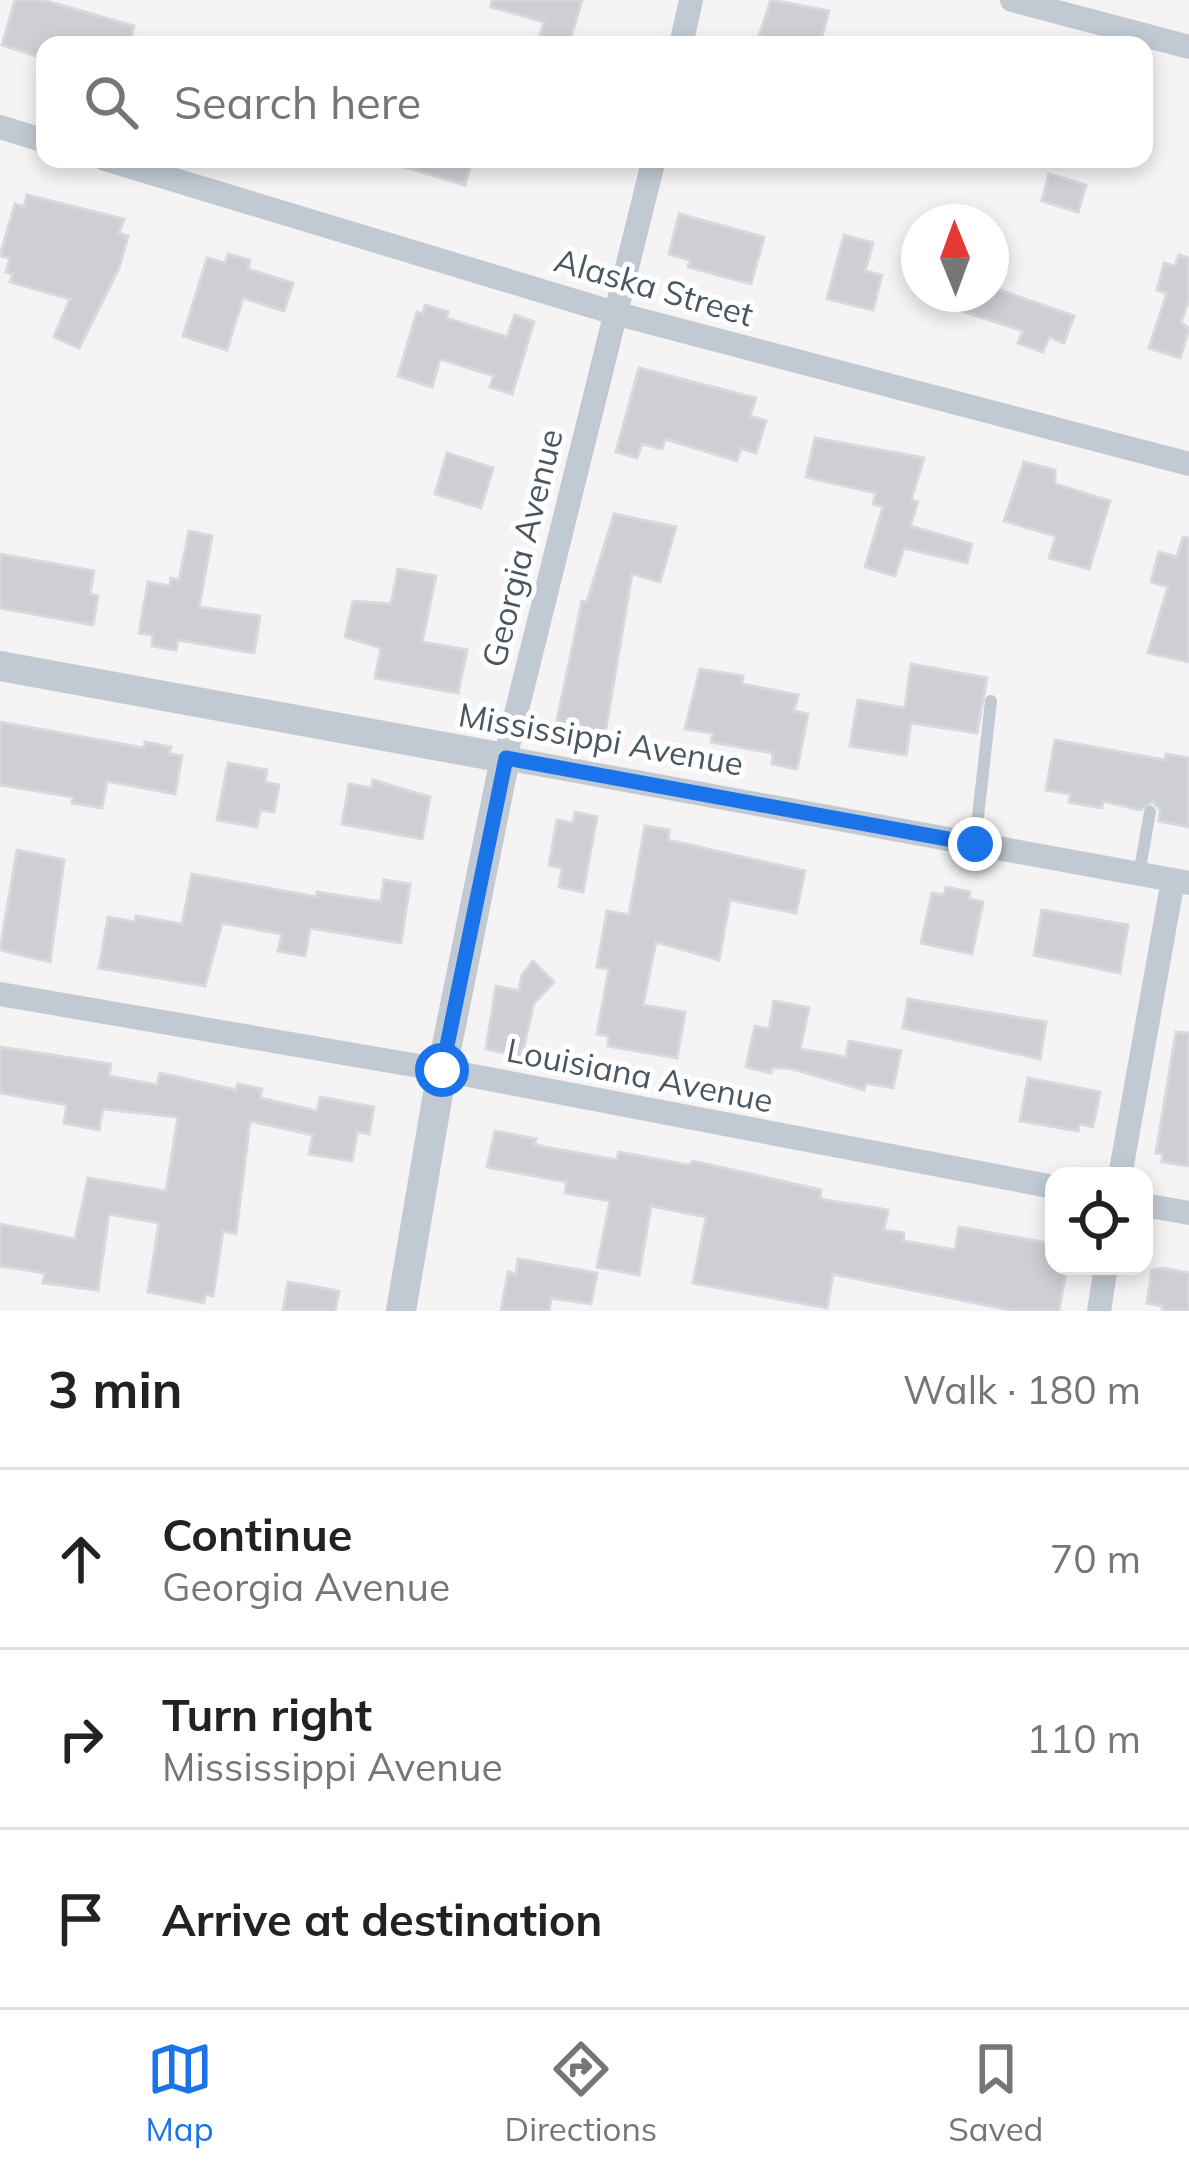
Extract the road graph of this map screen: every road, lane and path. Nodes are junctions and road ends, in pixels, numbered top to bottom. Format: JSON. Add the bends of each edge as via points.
{"nodes":[{"id":1,"x":691,"y":0,"type":"edge"},
{"id":2,"x":1012,"y":0,"type":"edge"},
{"id":3,"x":683,"y":36,"type":"edge"},
{"id":4,"x":1148,"y":36,"type":"edge"},
{"id":5,"x":1153,"y":37,"type":"edge"},
{"id":6,"x":1189,"y":47,"type":"edge"},
{"id":7,"x":0,"y":127,"type":"edge"},
{"id":8,"x":36,"y":138,"type":"edge"},
{"id":9,"x":135,"y":168,"type":"edge"},
{"id":10,"x":652,"y":168,"type":"edge"},
{"id":11,"x":619,"y":314,"type":"junction"},
{"id":12,"x":1189,"y":464,"type":"edge"},
{"id":13,"x":0,"y":667,"type":"edge"},
{"id":14,"x":991,"y":701,"type":"dead end"},
{"id":15,"x":506,"y":758,"type":"junction"},
{"id":16,"x":1150,"y":812,"type":"dead end"},
{"id":17,"x":975,"y":844,"type":"junction"},
{"id":18,"x":1139,"y":874,"type":"junction"},
{"id":19,"x":1181,"y":882,"type":"edge"},
{"id":20,"x":0,"y":994,"type":"edge"},
{"id":21,"x":442,"y":1070,"type":"junction"},
{"id":22,"x":1122,"y":1167,"type":"edge"},
{"id":23,"x":1045,"y":1185,"type":"edge"},
{"id":24,"x":1153,"y":1206,"type":"edge"},
{"id":25,"x":1189,"y":1213,"type":"edge"},
{"id":26,"x":1105,"y":1275,"type":"edge"},
{"id":27,"x":400,"y":1311,"type":"edge"},
{"id":28,"x":1100,"y":1311,"type":"edge"}],
"edges":[{"from":1,"to":3,"type":"street"},
{"from":2,"to":4,"type":"street"},
{"from":5,"to":6,"type":"street"},
{"from":7,"to":8,"type":"street"},
{"from":9,"to":11,"type":"street","name":"Alaska Street"},
{"from":10,"to":11,"type":"street","name":"Georgia Avenue"},
{"from":11,"to":12,"type":"street","name":"Alaska Street"},
{"from":11,"to":15,"type":"street","name":"Georgia Avenue"},
{"from":13,"to":15,"type":"street","name":"Mississippi Avenue"},
{"from":14,"to":17,"type":"lane"},
{"from":15,"to":17,"type":"street","name":"Mississippi Avenue"},
{"from":15,"to":21,"type":"street","name":"Georgia Avenue"},
{"from":16,"to":18,"type":"lane"},
{"from":17,"to":18,"type":"street","name":"Mississippi Avenue"},
{"from":18,"to":19,"type":"street","name":"Mississippi Avenue"},
{"from":19,"to":22,"type":"street"},
{"from":20,"to":21,"type":"street","name":"Louisiana Avenue"},
{"from":21,"to":23,"type":"street","name":"Louisiana Avenue"},
{"from":21,"to":27,"type":"street","name":"Georgia Avenue"},
{"from":24,"to":25,"type":"street"},
{"from":26,"to":28,"type":"street"}]}
